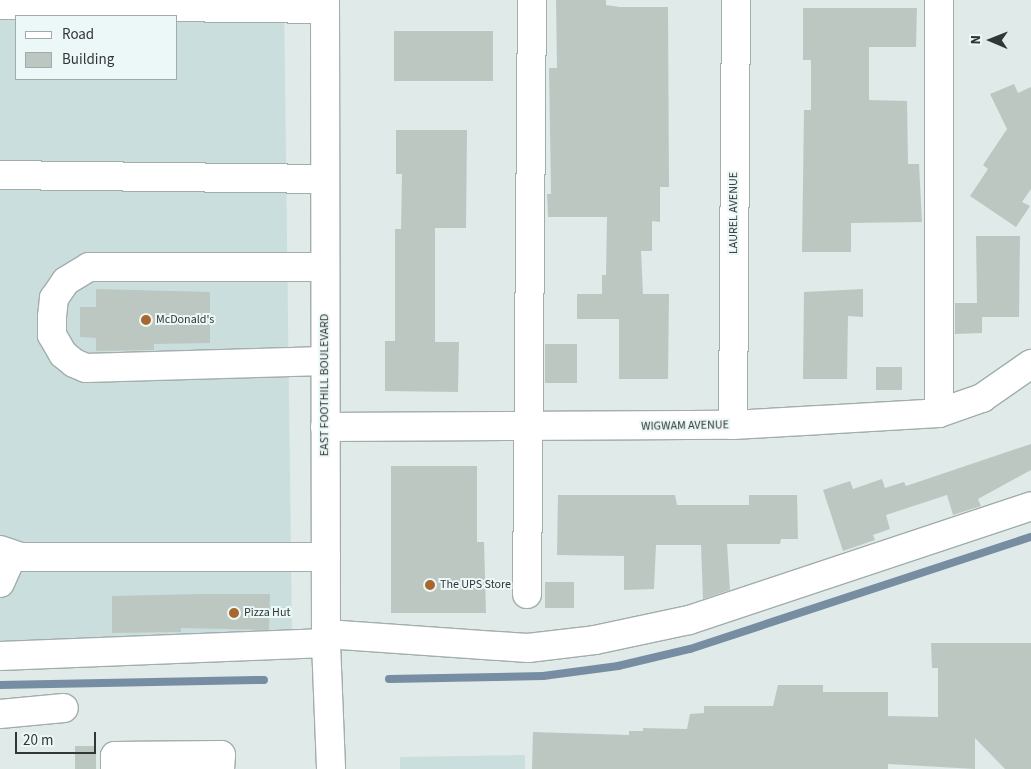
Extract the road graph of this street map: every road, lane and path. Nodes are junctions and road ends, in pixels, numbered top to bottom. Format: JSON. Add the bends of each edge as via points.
{"nodes":[{"id":1,"x":532,"y":0,"type":"edge"},
{"id":2,"x":736,"y":0,"type":"edge"},
{"id":3,"x":939,"y":0,"type":"edge"},
{"id":4,"x":30,"y":3,"type":"edge"},
{"id":5,"x":325,"y":4,"type":"edge"},
{"id":6,"x":0,"y":6,"type":"edge"},
{"id":7,"x":0,"y":175,"type":"edge"},
{"id":8,"x":324,"y":179,"type":"junction"},
{"id":9,"x":324,"y":267,"type":"junction"},
{"id":10,"x":325,"y":361,"type":"junction"},
{"id":11,"x":1031,"y":364,"type":"edge"},
{"id":12,"x":939,"y":413,"type":"junction"},
{"id":13,"x":733,"y":425,"type":"junction"},
{"id":14,"x":325,"y":428,"type":"junction"},
{"id":15,"x":529,"y":428,"type":"junction"},
{"id":16,"x":1031,"y":506,"type":"edge"},
{"id":17,"x":6,"y":553,"type":"edge"},
{"id":18,"x":326,"y":557,"type":"junction"},
{"id":19,"x":0,"y":583,"type":"edge"},
{"id":20,"x":527,"y":594,"type":"dead end"},
{"id":21,"x":326,"y":643,"type":"junction"},
{"id":22,"x":0,"y":656,"type":"edge"},
{"id":23,"x":64,"y":708,"type":"dead end"},
{"id":24,"x":0,"y":714,"type":"edge"},
{"id":25,"x":115,"y":763,"type":"edge"},
{"id":26,"x":220,"y":769,"type":"edge"},
{"id":27,"x":331,"y":769,"type":"edge"}],
"edges":[{"from":1,"to":15,"type":"street"},
{"from":2,"to":13,"type":"street","name":"LAUREL AVENUE"},
{"from":3,"to":12,"type":"street"},
{"from":4,"to":5,"type":"street"},
{"from":4,"to":6,"type":"street"},
{"from":5,"to":8,"type":"street","name":"EAST FOOTHILL BOULEVARD"},
{"from":7,"to":8,"type":"street"},
{"from":8,"to":9,"type":"street","name":"EAST FOOTHILL BOULEVARD"},
{"from":9,"to":10,"type":"street","name":"EAST FOOTHILL BOULEVARD"},
{"from":9,"to":10,"type":"street","via":[[89,267],[66,280],[54,298],[52,335],[63,354],[86,368]]},
{"from":10,"to":14,"type":"street","name":"EAST FOOTHILL BOULEVARD"},
{"from":11,"to":12,"type":"street","name":"WIGWAM AVENUE","via":[[982,398]]},
{"from":12,"to":13,"type":"street","name":"WIGWAM AVENUE"},
{"from":13,"to":15,"type":"street","name":"WIGWAM AVENUE"},
{"from":14,"to":15,"type":"street","name":"WIGWAM AVENUE"},
{"from":14,"to":18,"type":"street","name":"EAST FOOTHILL BOULEVARD"},
{"from":15,"to":20,"type":"street"},
{"from":16,"to":21,"type":"street","via":[[689,620],[595,640],[528,648]]},
{"from":17,"to":18,"type":"street"},
{"from":17,"to":19,"type":"street"},
{"from":18,"to":21,"type":"street","name":"EAST FOOTHILL BOULEVARD"},
{"from":21,"to":22,"type":"street"},
{"from":21,"to":27,"type":"street","name":"EAST FOOTHILL BOULEVARD"},
{"from":23,"to":24,"type":"street"},
{"from":25,"to":26,"type":"street","via":[[221,754]]}]}
